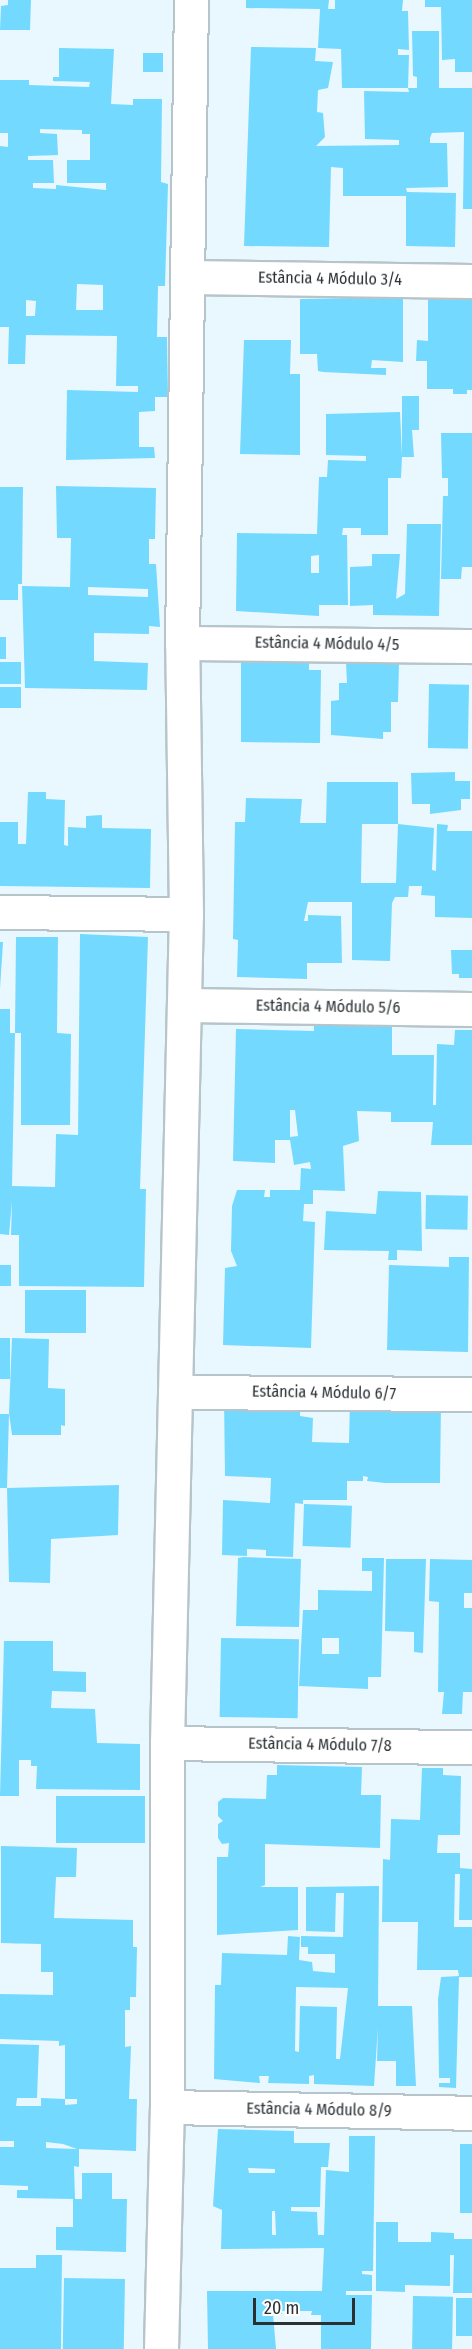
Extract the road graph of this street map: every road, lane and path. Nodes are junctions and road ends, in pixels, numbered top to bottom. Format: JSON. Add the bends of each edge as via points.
{"nodes":[{"id":1,"x":191,"y":0,"type":"edge"},
{"id":2,"x":187,"y":277,"type":"junction"},
{"id":3,"x":472,"y":281,"type":"edge"},
{"id":4,"x":182,"y":643,"type":"junction"},
{"id":5,"x":472,"y":646,"type":"edge"},
{"id":6,"x":0,"y":912,"type":"edge"},
{"id":7,"x":186,"y":914,"type":"junction"},
{"id":8,"x":184,"y":1005,"type":"junction"},
{"id":9,"x":472,"y":1009,"type":"edge"},
{"id":10,"x":175,"y":1392,"type":"junction"},
{"id":11,"x":472,"y":1394,"type":"edge"},
{"id":12,"x":167,"y":1743,"type":"junction"},
{"id":13,"x":472,"y":1747,"type":"edge"},
{"id":14,"x":167,"y":2107,"type":"junction"},
{"id":15,"x":472,"y":2112,"type":"edge"},
{"id":16,"x":161,"y":2349,"type":"edge"}],
"edges":[{"from":1,"to":2,"type":"street"},
{"from":2,"to":3,"type":"street","name":"Estância 4 Módulo 3/4"},
{"from":2,"to":4,"type":"street"},
{"from":4,"to":5,"type":"street","name":"Estância 4 Módulo 4/5"},
{"from":4,"to":7,"type":"street"},
{"from":6,"to":7,"type":"street"},
{"from":7,"to":8,"type":"street"},
{"from":8,"to":9,"type":"street","name":"Estância 4 Módulo 5/6"},
{"from":8,"to":10,"type":"street"},
{"from":10,"to":11,"type":"street","name":"Estância 4 Módulo 6/7"},
{"from":10,"to":12,"type":"street"},
{"from":12,"to":13,"type":"street","name":"Estância 4 Módulo 7/8"},
{"from":12,"to":14,"type":"street"},
{"from":14,"to":15,"type":"street","name":"Estância 4 Módulo 8/9"},
{"from":14,"to":16,"type":"street"}]}
